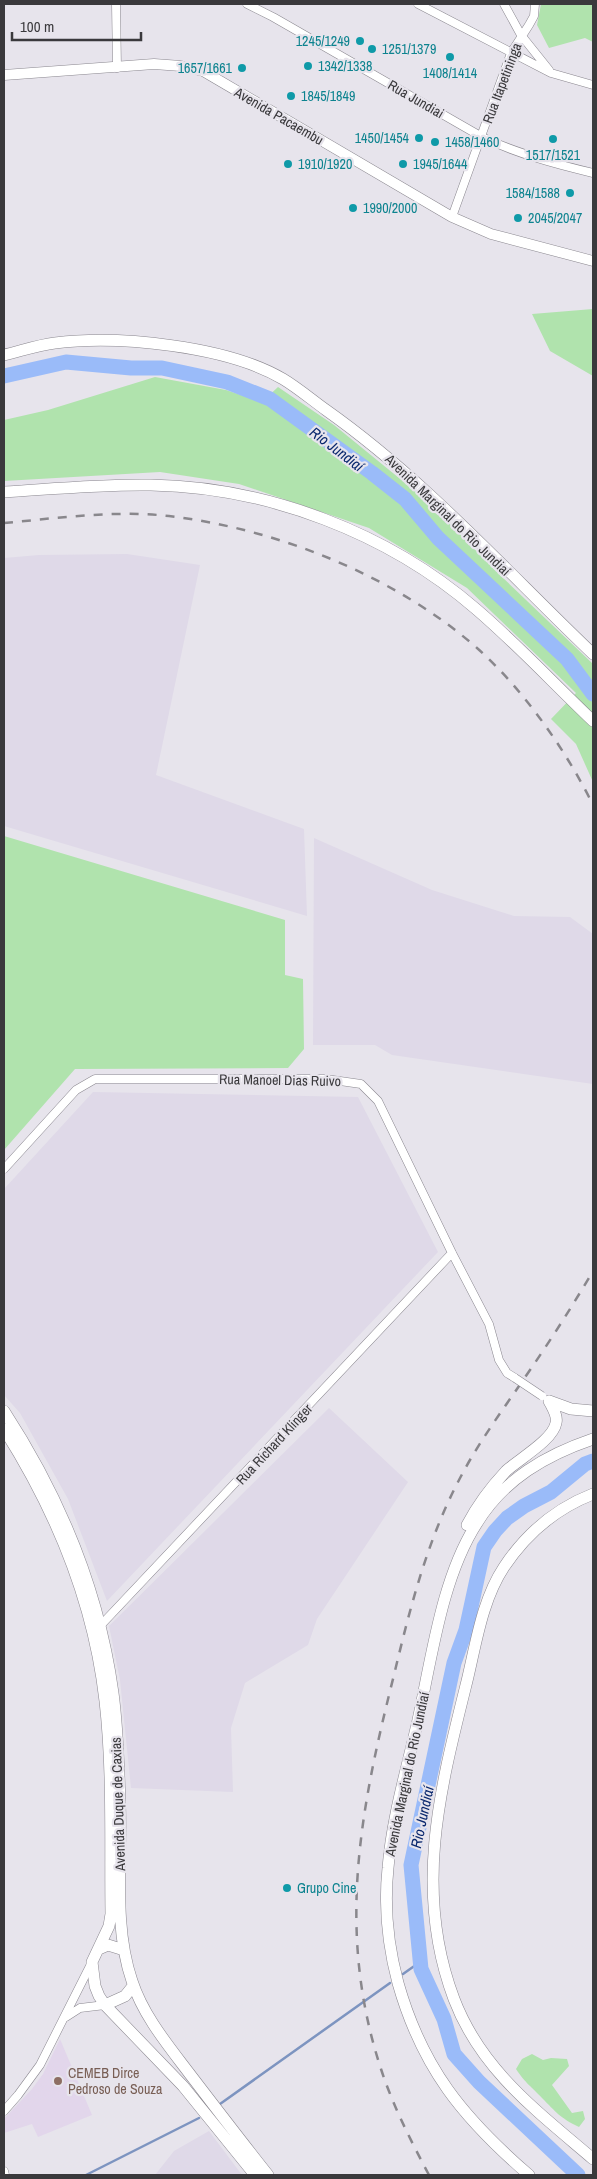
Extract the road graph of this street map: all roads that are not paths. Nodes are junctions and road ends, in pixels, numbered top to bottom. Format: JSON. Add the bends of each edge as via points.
{"nodes":[{"id":1,"x":116,"y":4,"type":"edge"},
{"id":2,"x":247,"y":4,"type":"edge"},
{"id":3,"x":418,"y":4,"type":"edge"},
{"id":4,"x":504,"y":4,"type":"edge"},
{"id":5,"x":535,"y":4,"type":"edge"},
{"id":6,"x":521,"y":35,"type":"junction"},
{"id":7,"x":510,"y":53,"type":"junction"},
{"id":8,"x":117,"y":68,"type":"junction"},
{"id":9,"x":551,"y":73,"type":"junction"},
{"id":10,"x":4,"y":75,"type":"edge"},
{"id":11,"x":593,"y":85,"type":"edge"},
{"id":12,"x":482,"y":137,"type":"junction"},
{"id":13,"x":593,"y":173,"type":"edge"},
{"id":14,"x":452,"y":216,"type":"junction"},
{"id":15,"x":593,"y":260,"type":"edge"},
{"id":16,"x":4,"y":355,"type":"edge"},
{"id":17,"x":4,"y":492,"type":"edge"},
{"id":18,"x":593,"y":654,"type":"edge"},
{"id":19,"x":593,"y":721,"type":"edge"},
{"id":20,"x":4,"y":1169,"type":"edge"},
{"id":21,"x":452,"y":1253,"type":"junction"},
{"id":22,"x":545,"y":1399,"type":"junction"},
{"id":23,"x":4,"y":1411,"type":"edge"},
{"id":24,"x":593,"y":1411,"type":"edge"},
{"id":25,"x":4,"y":1429,"type":"edge"},
{"id":26,"x":593,"y":1439,"type":"edge"},
{"id":27,"x":593,"y":1494,"type":"edge"},
{"id":28,"x":458,"y":1556,"type":"junction"},
{"id":29,"x":96,"y":1626,"type":"junction"},
{"id":30,"x":99,"y":1949,"type":"junction"},
{"id":31,"x":124,"y":1950,"type":"junction"},
{"id":32,"x":92,"y":1962,"type":"junction"},
{"id":33,"x":133,"y":1986,"type":"junction"},
{"id":34,"x":105,"y":2005,"type":"junction"},
{"id":35,"x":64,"y":2018,"type":"junction"},
{"id":36,"x":4,"y":2111,"type":"edge"},
{"id":37,"x":593,"y":2159,"type":"edge"},
{"id":38,"x":4,"y":2171,"type":"edge"},
{"id":39,"x":5,"y":2175,"type":"edge"},
{"id":40,"x":255,"y":2175,"type":"edge"},
{"id":41,"x":268,"y":2175,"type":"edge"},
{"id":42,"x":529,"y":2175,"type":"edge"}],
"edges":[{"from":1,"to":8,"type":"street"},
{"from":2,"to":12,"type":"street","name":"Rua Jundiai"},
{"from":3,"to":7,"type":"street"},
{"from":4,"to":6,"type":"street"},
{"from":5,"to":6,"type":"street","name":"Rua Itapetininga","via":[[534,16]]},
{"from":6,"to":7,"type":"street","name":"Rua Itapetininga"},
{"from":6,"to":9,"type":"street"},
{"from":7,"to":9,"type":"street"},
{"from":7,"to":12,"type":"street","name":"Rua Itapetininga"},
{"from":8,"to":10,"type":"main road","name":"Avenida Pacaembu"},
{"from":8,"to":14,"type":"main road","name":"Avenida Pacaembu","via":[[154,64],[202,72]]},
{"from":9,"to":11,"type":"street"},
{"from":12,"to":13,"type":"street","name":"Rua Jundiai","via":[[510,150]]},
{"from":12,"to":14,"type":"street","name":"Rua Itapetininga"},
{"from":14,"to":15,"type":"main road","name":"Avenida Pacaembu","via":[[492,234]]},
{"from":16,"to":18,"type":"main road","name":"Avenida Marginal do Rio Jundiaí","via":[[54,343],[120,340],[217,355],[283,379],[395,463]]},
{"from":17,"to":19,"type":"main road","via":[[151,485],[197,488],[246,496],[309,514],[368,538],[426,572],[476,609]]},
{"from":20,"to":21,"type":"street","name":"Rua Manoel Dias Ruivo","via":[[76,1090],[96,1079],[326,1079],[354,1082],[361,1084],[378,1101]]},
{"from":21,"to":22,"type":"street","name":"Rua Manoel Dias Ruivo","bridge":true,"via":[[489,1324],[501,1366]]},
{"from":21,"to":29,"type":"street","name":"Rua Richard Klinger"},
{"from":22,"to":24,"type":"main road","via":[[571,1409]]},
{"from":22,"to":28,"type":"main road","via":[[556,1419],[554,1430],[492,1487],[470,1519],[461,1538]]},
{"from":23,"to":29,"type":"main road","name":"Avenida Duque de Caxias","via":[[60,1508],[79,1556]]},
{"from":25,"to":29,"type":"main road","name":"Avenida Duque de Caxias","via":[[60,1533]]},
{"from":26,"to":28,"type":"main road","name":"Avenida Marginal do Rio Jundiaí","via":[[555,1453],[515,1480],[482,1515]]},
{"from":27,"to":37,"type":"main road","via":[[557,1512],[537,1529],[503,1568],[492,1590],[459,1711],[433,1846],[433,1908],[440,1953],[454,1999],[472,2038],[493,2068],[525,2101]]},
{"from":28,"to":42,"type":"main road","name":"Avenida Marginal do Rio Jundiaí","via":[[445,1598],[393,1832],[388,1868],[389,1945],[410,2023],[424,2055],[449,2093],[499,2149]]},
{"from":29,"to":30,"type":"main road","name":"Avenida Duque de Caxias","via":[[105,1702],[111,1914],[110,1926]]},
{"from":29,"to":31,"type":"main road","name":"Avenida Duque de Caxias","via":[[114,1694]]},
{"from":30,"to":31,"type":"main road","via":[[108,1945]]},
{"from":30,"to":32,"type":"main road","name":"Avenida Duque de Caxias"},
{"from":31,"to":33,"type":"main road","name":"Avenida Duque de Caxias"},
{"from":32,"to":34,"type":"main road","via":[[95,1986]]},
{"from":32,"to":35,"type":"street"},
{"from":33,"to":34,"type":"main road","via":[[124,1996]]},
{"from":33,"to":41,"type":"main road","name":"Avenida Duque de Caxias","via":[[145,2012],[166,2042]]},
{"from":34,"to":35,"type":"street","via":[[80,2008]]},
{"from":34,"to":40,"type":"main road","via":[[183,2086]]},
{"from":35,"to":36,"type":"street","via":[[40,2065]]},
{"from":38,"to":39,"type":"street"}]}
